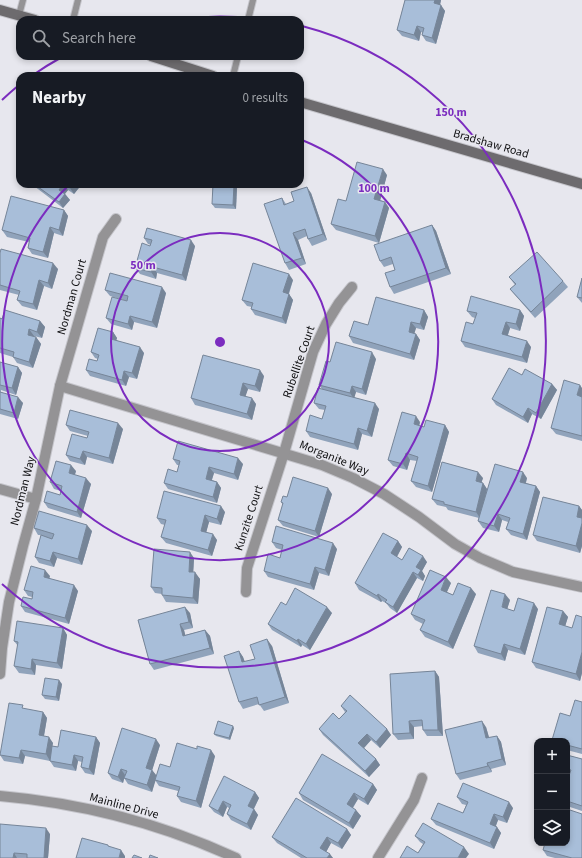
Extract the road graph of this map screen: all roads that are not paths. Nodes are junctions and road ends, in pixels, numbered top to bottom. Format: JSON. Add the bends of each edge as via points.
{"nodes":[{"id":1,"x":22,"y":0,"type":"edge"},
{"id":2,"x":78,"y":0,"type":"edge"},
{"id":3,"x":253,"y":0,"type":"edge"},
{"id":4,"x":0,"y":10,"type":"edge"},
{"id":5,"x":19,"y":15,"type":"junction"},
{"id":6,"x":22,"y":16,"type":"edge"},
{"id":7,"x":74,"y":16,"type":"edge"},
{"id":8,"x":249,"y":16,"type":"edge"},
{"id":9,"x":163,"y":60,"type":"edge"},
{"id":10,"x":237,"y":60,"type":"edge"},
{"id":11,"x":201,"y":72,"type":"edge"},
{"id":12,"x":234,"y":72,"type":"edge"},
{"id":13,"x":304,"y":103,"type":"edge"},
{"id":14,"x":582,"y":184,"type":"edge"},
{"id":15,"x":116,"y":219,"type":"dead end"},
{"id":16,"x":352,"y":287,"type":"dead end"},
{"id":17,"x":60,"y":386,"type":"junction"},
{"id":18,"x":284,"y":453,"type":"junction"},
{"id":19,"x":0,"y":489,"type":"edge"},
{"id":20,"x":36,"y":499,"type":"junction"},
{"id":21,"x":582,"y":587,"type":"edge"},
{"id":22,"x":246,"y":592,"type":"dead end"},
{"id":23,"x":0,"y":674,"type":"edge"},
{"id":24,"x":422,"y":778,"type":"dead end"},
{"id":25,"x":0,"y":796,"type":"edge"},
{"id":26,"x":236,"y":858,"type":"edge"},
{"id":27,"x":378,"y":858,"type":"edge"}],
"edges":[{"from":1,"to":5,"type":"lane"},
{"from":2,"to":7,"type":"lane"},
{"from":3,"to":8,"type":"lane"},
{"from":4,"to":5,"type":"main road"},
{"from":5,"to":6,"type":"main road"},
{"from":9,"to":11,"type":"main road"},
{"from":10,"to":12,"type":"lane"},
{"from":13,"to":14,"type":"main road","name":"Bradshaw Road"},
{"from":15,"to":17,"type":"street","name":"Nordman Court","via":[[103,237]]},
{"from":16,"to":18,"type":"street","name":"Rubellite Court","via":[[326,324],[313,352]]},
{"from":17,"to":18,"type":"street","name":"Morganite Way"},
{"from":17,"to":20,"type":"street","name":"Nordman Way"},
{"from":18,"to":21,"type":"street","name":"Morganite Way","via":[[322,465],[384,494],[455,544],[480,558],[514,572]]},
{"from":18,"to":22,"type":"street","name":"Kunzite Court","via":[[247,568]]},
{"from":19,"to":20,"type":"street"},
{"from":20,"to":23,"type":"street","name":"Nordman Way","via":[[9,602]]},
{"from":24,"to":27,"type":"street","via":[[414,800]]},
{"from":25,"to":26,"type":"street","name":"Mainline Drive","via":[[57,804],[131,820],[180,835]]}]}
